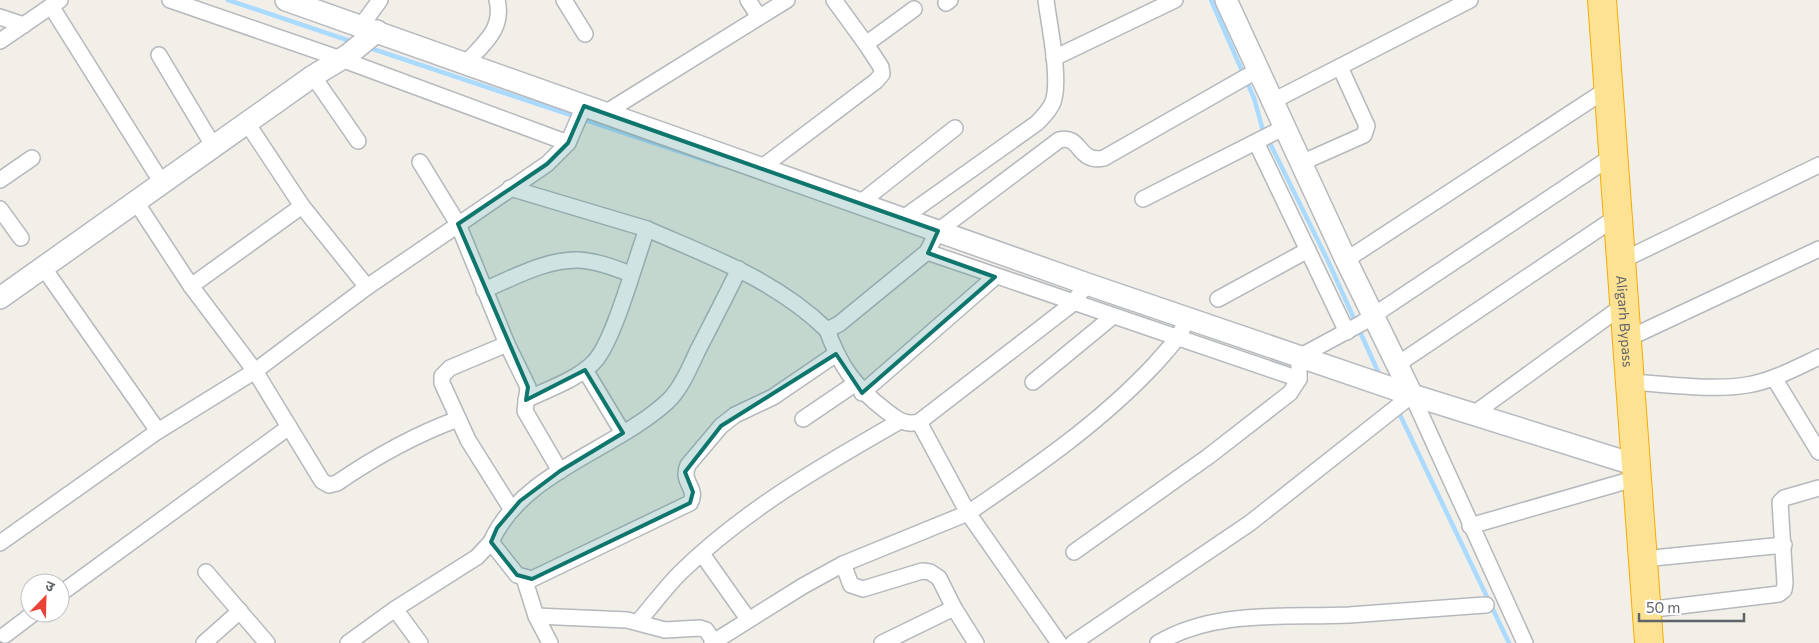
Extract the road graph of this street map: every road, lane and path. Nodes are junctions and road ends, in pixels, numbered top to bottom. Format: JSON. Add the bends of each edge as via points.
{"nodes":[{"id":1,"x":170,"y":0,"type":"edge"},
{"id":2,"x":286,"y":0,"type":"edge"},
{"id":3,"x":380,"y":0,"type":"edge"},
{"id":4,"x":497,"y":0,"type":"edge"},
{"id":5,"x":564,"y":0,"type":"edge"},
{"id":6,"x":748,"y":0,"type":"edge"},
{"id":7,"x":787,"y":0,"type":"edge"},
{"id":8,"x":834,"y":0,"type":"edge"},
{"id":9,"x":1046,"y":0,"type":"edge"},
{"id":10,"x":1175,"y":0,"type":"edge"},
{"id":11,"x":1226,"y":0,"type":"edge"},
{"id":12,"x":1470,"y":0,"type":"edge"},
{"id":13,"x":1602,"y":0,"type":"edge"},
{"id":14,"x":55,"y":3,"type":"edge"},
{"id":15,"x":914,"y":8,"type":"dead end"},
{"id":16,"x":0,"y":17,"type":"edge"},
{"id":17,"x":759,"y":17,"type":"junction"},
{"id":18,"x":24,"y":25,"type":"junction"},
{"id":19,"x":586,"y":34,"type":"dead end"},
{"id":20,"x":0,"y":41,"type":"edge"},
{"id":21,"x":358,"y":43,"type":"junction"},
{"id":22,"x":866,"y":44,"type":"junction"},
{"id":23,"x":159,"y":55,"type":"dead end"},
{"id":24,"x":1054,"y":58,"type":"junction"},
{"id":25,"x":466,"y":63,"type":"junction"},
{"id":26,"x":1340,"y":68,"type":"junction"},
{"id":27,"x":1250,"y":75,"type":"junction"},
{"id":28,"x":314,"y":76,"type":"junction"},
{"id":29,"x":1609,"y":88,"type":"junction"},
{"id":30,"x":1273,"y":101,"type":"junction"},
{"id":31,"x":582,"y":110,"type":"junction"},
{"id":32,"x":605,"y":112,"type":"junction"},
{"id":33,"x":247,"y":123,"type":"junction"},
{"id":34,"x":956,"y":128,"type":"dead end"},
{"id":35,"x":1270,"y":135,"type":"junction"},
{"id":36,"x":571,"y":137,"type":"junction"},
{"id":37,"x":358,"y":141,"type":"dead end"},
{"id":38,"x":214,"y":147,"type":"junction"},
{"id":39,"x":1614,"y":155,"type":"junction"},
{"id":40,"x":32,"y":158,"type":"dead end"},
{"id":41,"x":420,"y":162,"type":"dead end"},
{"id":42,"x":1301,"y":163,"type":"junction"},
{"id":43,"x":1819,"y":165,"type":"edge"},
{"id":44,"x":761,"y":168,"type":"junction"},
{"id":45,"x":0,"y":180,"type":"edge"},
{"id":46,"x":162,"y":183,"type":"junction"},
{"id":47,"x":510,"y":188,"type":"junction"},
{"id":48,"x":1143,"y":199,"type":"dead end"},
{"id":49,"x":136,"y":202,"type":"junction"},
{"id":50,"x":860,"y":203,"type":"junction"},
{"id":51,"x":302,"y":206,"type":"junction"},
{"id":52,"x":0,"y":209,"type":"edge"},
{"id":53,"x":1618,"y":216,"type":"junction"},
{"id":54,"x":903,"y":218,"type":"junction"},
{"id":55,"x":458,"y":224,"type":"junction"},
{"id":56,"x":647,"y":229,"type":"junction"},
{"id":57,"x":22,"y":238,"type":"dead end"},
{"id":58,"x":932,"y":243,"type":"junction"},
{"id":59,"x":1819,"y":249,"type":"edge"},
{"id":60,"x":1308,"y":250,"type":"junction"},
{"id":61,"x":1346,"y":260,"type":"junction"},
{"id":62,"x":1621,"y":261,"type":"junction"},
{"id":63,"x":43,"y":267,"type":"junction"},
{"id":64,"x":740,"y":269,"type":"junction"},
{"id":65,"x":631,"y":274,"type":"junction"},
{"id":66,"x":995,"y":277,"type":"junction"},
{"id":67,"x":1087,"y":284,"type":"junction"},
{"id":68,"x":191,"y":286,"type":"junction"},
{"id":69,"x":367,"y":287,"type":"junction"},
{"id":70,"x":484,"y":290,"type":"junction"},
{"id":71,"x":0,"y":298,"type":"edge"},
{"id":72,"x":1218,"y":299,"type":"dead end"},
{"id":73,"x":1072,"y":304,"type":"junction"},
{"id":74,"x":1624,"y":306,"type":"junction"},
{"id":75,"x":1112,"y":317,"type":"junction"},
{"id":76,"x":1359,"y":325,"type":"junction"},
{"id":77,"x":1183,"y":328,"type":"junction"},
{"id":78,"x":827,"y":330,"type":"junction"},
{"id":79,"x":1627,"y":339,"type":"junction"},
{"id":80,"x":507,"y":344,"type":"junction"},
{"id":81,"x":836,"y":354,"type":"junction"},
{"id":82,"x":1819,"y":357,"type":"edge"},
{"id":83,"x":1398,"y":364,"type":"junction"},
{"id":84,"x":1299,"y":368,"type":"junction"},
{"id":85,"x":585,"y":370,"type":"junction"},
{"id":86,"x":254,"y":371,"type":"junction"},
{"id":87,"x":1774,"y":378,"type":"junction"},
{"id":88,"x":1033,"y":382,"type":"dead end"},
{"id":89,"x":1630,"y":382,"type":"junction"},
{"id":90,"x":859,"y":388,"type":"junction"},
{"id":91,"x":526,"y":400,"type":"junction"},
{"id":92,"x":1401,"y":405,"type":"junction"},
{"id":93,"x":1472,"y":415,"type":"junction"},
{"id":94,"x":458,"y":419,"type":"junction"},
{"id":95,"x":803,"y":419,"type":"dead end"},
{"id":96,"x":900,"y":421,"type":"junction"},
{"id":97,"x":919,"y":422,"type":"junction"},
{"id":98,"x":289,"y":426,"type":"junction"},
{"id":99,"x":158,"y":431,"type":"junction"},
{"id":100,"x":623,"y":433,"type":"junction"},
{"id":101,"x":1819,"y":452,"type":"edge"},
{"id":102,"x":560,"y":471,"type":"junction"},
{"id":103,"x":1636,"y":472,"type":"junction"},
{"id":104,"x":1819,"y":488,"type":"edge"},
{"id":105,"x":512,"y":510,"type":"junction"},
{"id":106,"x":968,"y":513,"type":"junction"},
{"id":107,"x":1470,"y":526,"type":"junction"},
{"id":108,"x":491,"y":542,"type":"junction"},
{"id":109,"x":0,"y":544,"type":"edge"},
{"id":110,"x":1784,"y":546,"type":"junction"},
{"id":111,"x":1074,"y":552,"type":"dead end"},
{"id":112,"x":702,"y":554,"type":"junction"},
{"id":113,"x":1643,"y":559,"type":"junction"},
{"id":114,"x":843,"y":564,"type":"junction"},
{"id":115,"x":206,"y":572,"type":"dead end"},
{"id":116,"x":524,"y":578,"type":"junction"},
{"id":117,"x":70,"y":587,"type":"edge"},
{"id":118,"x":1486,"y":605,"type":"dead end"},
{"id":119,"x":954,"y":608,"type":"junction"},
{"id":120,"x":395,"y":609,"type":"junction"},
{"id":121,"x":1646,"y":610,"type":"junction"},
{"id":122,"x":240,"y":611,"type":"junction"},
{"id":123,"x":536,"y":616,"type":"junction"},
{"id":124,"x":748,"y":619,"type":"junction"},
{"id":125,"x":638,"y":622,"type":"junction"},
{"id":126,"x":20,"y":623,"type":"edge"},
{"id":127,"x":5,"y":634,"type":"edge"},
{"id":128,"x":714,"y":642,"type":"edge"},
{"id":129,"x":204,"y":643,"type":"edge"},
{"id":130,"x":267,"y":643,"type":"edge"},
{"id":131,"x":348,"y":643,"type":"edge"},
{"id":132,"x":420,"y":643,"type":"edge"},
{"id":133,"x":550,"y":643,"type":"edge"},
{"id":134,"x":882,"y":643,"type":"edge"},
{"id":135,"x":976,"y":643,"type":"edge"},
{"id":136,"x":1059,"y":643,"type":"edge"},
{"id":137,"x":1073,"y":643,"type":"edge"},
{"id":138,"x":1158,"y":643,"type":"edge"},
{"id":139,"x":1525,"y":643,"type":"edge"},
{"id":140,"x":1645,"y":643,"type":"edge"},
{"id":141,"x":1649,"y":643,"type":"edge"}],
"edges":[{"from":1,"to":21,"type":"street"},
{"from":2,"to":21,"type":"street"},
{"from":3,"to":21,"type":"street"},
{"from":4,"to":25,"type":"street","via":[[498,24]]},
{"from":5,"to":19,"type":"street"},
{"from":6,"to":17,"type":"street"},
{"from":7,"to":17,"type":"street"},
{"from":8,"to":22,"type":"street"},
{"from":9,"to":24,"type":"street"},
{"from":10,"to":24,"type":"street"},
{"from":11,"to":27,"type":"street"},
{"from":12,"to":26,"type":"street"},
{"from":13,"to":29,"type":"highway","name":"Aligarh Bypass"},
{"from":14,"to":18,"type":"street"},
{"from":14,"to":46,"type":"street"},
{"from":15,"to":22,"type":"street"},
{"from":16,"to":18,"type":"street"},
{"from":17,"to":32,"type":"street"},
{"from":18,"to":20,"type":"street"},
{"from":21,"to":25,"type":"street"},
{"from":21,"to":28,"type":"street"},
{"from":21,"to":36,"type":"street"},
{"from":22,"to":44,"type":"street","via":[[881,67],[882,74],[876,82]]},
{"from":23,"to":38,"type":"street"},
{"from":24,"to":54,"type":"street","via":[[1055,91],[1047,113]]},
{"from":25,"to":31,"type":"street"},
{"from":26,"to":30,"type":"street"},
{"from":26,"to":42,"type":"street","via":[[1367,131]]},
{"from":27,"to":30,"type":"street"},
{"from":27,"to":58,"type":"street","via":[[1104,158],[1094,160],[1084,156],[1074,142],[1066,138],[1059,140]]},
{"from":28,"to":33,"type":"street"},
{"from":28,"to":37,"type":"street"},
{"from":29,"to":39,"type":"highway","name":"Aligarh Bypass"},
{"from":29,"to":61,"type":"street"},
{"from":30,"to":35,"type":"street"},
{"from":31,"to":32,"type":"street"},
{"from":31,"to":36,"type":"street"},
{"from":32,"to":44,"type":"street"},
{"from":33,"to":38,"type":"street"},
{"from":33,"to":51,"type":"street"},
{"from":34,"to":50,"type":"street"},
{"from":35,"to":42,"type":"street"},
{"from":35,"to":48,"type":"street"},
{"from":35,"to":60,"type":"street"},
{"from":36,"to":47,"type":"street","via":[[547,164]]},
{"from":38,"to":46,"type":"street"},
{"from":39,"to":53,"type":"highway","name":"Aligarh Bypass"},
{"from":39,"to":76,"type":"street"},
{"from":40,"to":45,"type":"street"},
{"from":41,"to":55,"type":"street"},
{"from":42,"to":61,"type":"street"},
{"from":43,"to":62,"type":"street"},
{"from":44,"to":50,"type":"street"},
{"from":46,"to":49,"type":"street"},
{"from":47,"to":55,"type":"street"},
{"from":47,"to":56,"type":"street"},
{"from":49,"to":63,"type":"street"},
{"from":49,"to":68,"type":"street"},
{"from":50,"to":54,"type":"street"},
{"from":51,"to":68,"type":"street"},
{"from":51,"to":69,"type":"street"},
{"from":52,"to":57,"type":"street"},
{"from":53,"to":62,"type":"highway","name":"Aligarh Bypass"},
{"from":53,"to":83,"type":"street"},
{"from":54,"to":58,"type":"street"},
{"from":55,"to":69,"type":"street"},
{"from":55,"to":70,"type":"street"},
{"from":56,"to":64,"type":"street"},
{"from":56,"to":65,"type":"street"},
{"from":58,"to":66,"type":"street"},
{"from":58,"to":67,"type":"street"},
{"from":58,"to":78,"type":"street","via":[[839,324]]},
{"from":59,"to":79,"type":"street"},
{"from":60,"to":72,"type":"street"},
{"from":60,"to":76,"type":"street"},
{"from":61,"to":76,"type":"street"},
{"from":62,"to":74,"type":"highway","name":"Aligarh Bypass"},
{"from":63,"to":71,"type":"street"},
{"from":63,"to":99,"type":"street"},
{"from":64,"to":78,"type":"street","via":[[805,309]]},
{"from":64,"to":100,"type":"street","via":[[669,400],[647,420]]},
{"from":65,"to":70,"type":"street","via":[[602,263],[578,260],[536,269]]},
{"from":65,"to":85,"type":"street","via":[[603,350]]},
{"from":66,"to":73,"type":"street"},
{"from":66,"to":90,"type":"street"},
{"from":67,"to":73,"type":"street"},
{"from":67,"to":77,"type":"street"},
{"from":68,"to":86,"type":"street"},
{"from":69,"to":86,"type":"street"},
{"from":70,"to":80,"type":"street"},
{"from":73,"to":75,"type":"street"},
{"from":73,"to":97,"type":"street"},
{"from":74,"to":79,"type":"highway","name":"Aligarh Bypass"},
{"from":74,"to":93,"type":"street"},
{"from":75,"to":77,"type":"street"},
{"from":75,"to":88,"type":"street"},
{"from":76,"to":83,"type":"street"},
{"from":76,"to":84,"type":"street"},
{"from":77,"to":84,"type":"street"},
{"from":77,"to":106,"type":"street","via":[[1140,380],[1094,422]]},
{"from":78,"to":81,"type":"street"},
{"from":79,"to":89,"type":"highway","name":"Aligarh Bypass"},
{"from":80,"to":91,"type":"street","via":[[528,387]]},
{"from":80,"to":94,"type":"street","via":[[445,370],[442,383]]},
{"from":81,"to":90,"type":"street"},
{"from":81,"to":116,"type":"street","via":[[773,397],[735,415],[721,426],[685,472],[685,479],[693,492],[690,503],[532,579]]},
{"from":82,"to":87,"type":"street"},
{"from":83,"to":92,"type":"street"},
{"from":84,"to":92,"type":"street"},
{"from":84,"to":111,"type":"street","via":[[1290,393]]},
{"from":85,"to":91,"type":"street"},
{"from":85,"to":100,"type":"street"},
{"from":86,"to":98,"type":"street"},
{"from":86,"to":99,"type":"street"},
{"from":87,"to":89,"type":"street","via":[[1746,386]]},
{"from":87,"to":101,"type":"street"},
{"from":89,"to":103,"type":"highway","name":"Aligarh Bypass"},
{"from":90,"to":95,"type":"street"},
{"from":90,"to":96,"type":"street"},
{"from":91,"to":102,"type":"street","via":[[525,411]]},
{"from":92,"to":93,"type":"street"},
{"from":92,"to":107,"type":"street"},
{"from":92,"to":137,"type":"street","via":[[1250,523]]},
{"from":93,"to":103,"type":"street"},
{"from":94,"to":98,"type":"street","via":[[427,430],[329,485],[322,481]]},
{"from":94,"to":105,"type":"street"},
{"from":96,"to":97,"type":"street"},
{"from":96,"to":112,"type":"street","via":[[778,494]]},
{"from":97,"to":106,"type":"street"},
{"from":98,"to":117,"type":"street"},
{"from":99,"to":109,"type":"street"},
{"from":100,"to":102,"type":"street"},
{"from":102,"to":105,"type":"street"},
{"from":103,"to":107,"type":"street"},
{"from":103,"to":113,"type":"highway","name":"Aligarh Bypass"},
{"from":104,"to":110,"type":"street","via":[[1780,502]]},
{"from":105,"to":108,"type":"street","via":[[497,528]]},
{"from":106,"to":114,"type":"street"},
{"from":106,"to":136,"type":"street"},
{"from":107,"to":139,"type":"street"},
{"from":108,"to":116,"type":"street","via":[[517,575]]},
{"from":108,"to":120,"type":"street","via":[[477,557]]},
{"from":110,"to":113,"type":"street"},
{"from":110,"to":121,"type":"street","via":[[1785,583],[1779,594]]},
{"from":112,"to":124,"type":"street"},
{"from":112,"to":125,"type":"street","via":[[680,573]]},
{"from":113,"to":121,"type":"highway","name":"Aligarh Bypass"},
{"from":114,"to":119,"type":"street","via":[[851,585],[863,589],[922,571],[930,572],[939,578]]},
{"from":114,"to":124,"type":"street"},
{"from":115,"to":122,"type":"street"},
{"from":116,"to":123,"type":"street"},
{"from":118,"to":138,"type":"street","via":[[1219,620],[1191,627]]},
{"from":119,"to":134,"type":"street"},
{"from":119,"to":135,"type":"street"},
{"from":120,"to":131,"type":"street"},
{"from":120,"to":132,"type":"street"},
{"from":121,"to":141,"type":"highway","name":"Aligarh Bypass"},
{"from":122,"to":129,"type":"street"},
{"from":122,"to":130,"type":"street"},
{"from":123,"to":125,"type":"street"},
{"from":123,"to":133,"type":"street"},
{"from":124,"to":128,"type":"street"},
{"from":125,"to":128,"type":"street","via":[[665,630],[700,628],[706,630]]},
{"from":126,"to":127,"type":"street"},
{"from":140,"to":141,"type":"street"}]}
